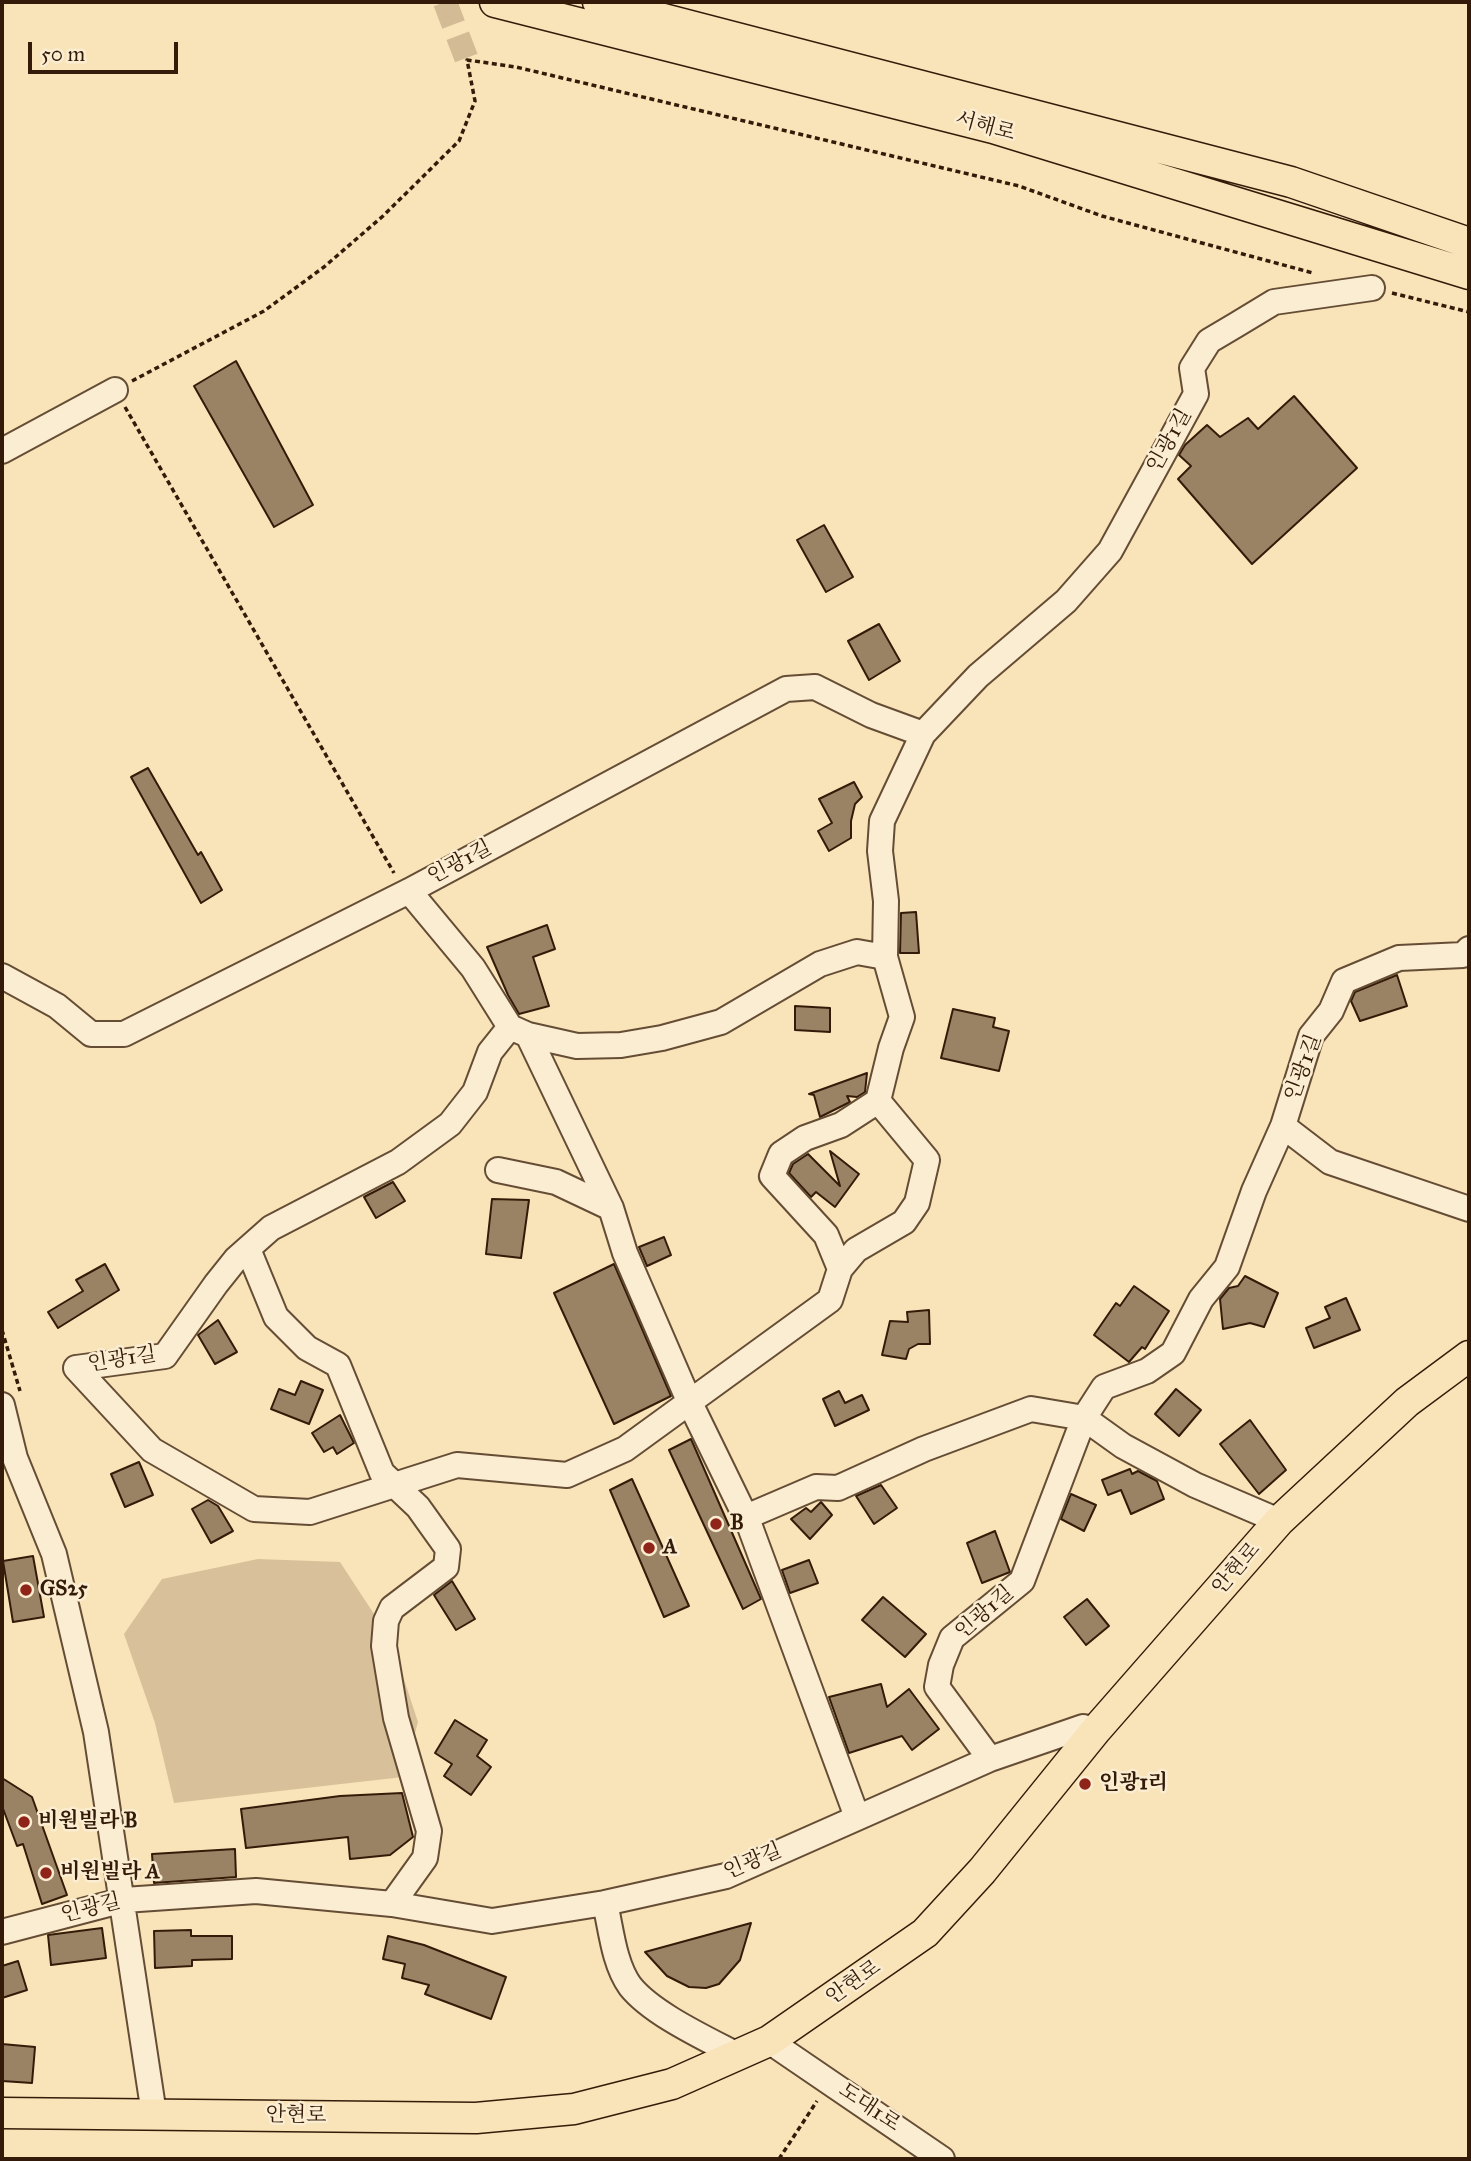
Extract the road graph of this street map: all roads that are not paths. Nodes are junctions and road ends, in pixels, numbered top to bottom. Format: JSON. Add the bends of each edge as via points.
{"nodes":[{"id":1,"x":495,"y":2,"type":"edge"},
{"id":2,"x":598,"y":2,"type":"edge"},
{"id":3,"x":1469,"y":243,"type":"edge"},
{"id":4,"x":1469,"y":274,"type":"edge"},
{"id":5,"x":1372,"y":288,"type":"road end"},
{"id":6,"x":115,"y":390,"type":"road end"},
{"id":7,"x":2,"y":450,"type":"edge"},
{"id":8,"x":923,"y":734,"type":"junction"},
{"id":9,"x":409,"y":891,"type":"junction"},
{"id":10,"x":1469,"y":949,"type":"edge"},
{"id":11,"x":885,"y":957,"type":"junction"},
{"id":12,"x":2,"y":976,"type":"edge"},
{"id":13,"x":519,"y":1031,"type":"junction"},
{"id":14,"x":878,"y":1101,"type":"junction"},
{"id":15,"x":1283,"y":1126,"type":"junction"},
{"id":16,"x":498,"y":1170,"type":"dead end"},
{"id":17,"x":611,"y":1208,"type":"junction"},
{"id":18,"x":1469,"y":1209,"type":"edge"},
{"id":19,"x":248,"y":1249,"type":"junction"},
{"id":20,"x":840,"y":1269,"type":"junction"},
{"id":21,"x":1469,"y":1356,"type":"edge"},
{"id":22,"x":689,"y":1402,"type":"junction"},
{"id":23,"x":2,"y":1405,"type":"edge"},
{"id":24,"x":1084,"y":1418,"type":"junction"},
{"id":25,"x":393,"y":1486,"type":"junction"},
{"id":26,"x":746,"y":1517,"type":"junction"},
{"id":27,"x":1279,"y":1521,"type":"junction"},
{"id":28,"x":1096,"y":1730,"type":"junction"},
{"id":29,"x":990,"y":1759,"type":"junction"},
{"id":30,"x":857,"y":1817,"type":"junction"},
{"id":31,"x":124,"y":1900,"type":"junction"},
{"id":32,"x":605,"y":1903,"type":"junction"},
{"id":33,"x":392,"y":1904,"type":"junction"},
{"id":34,"x":2,"y":1932,"type":"edge"},
{"id":35,"x":769,"y":2041,"type":"junction"},
{"id":36,"x":739,"y":2056,"type":"junction"},
{"id":37,"x":2,"y":2113,"type":"edge"},
{"id":38,"x":154,"y":2114,"type":"junction"},
{"id":39,"x":942,"y":2159,"type":"edge"}],
"edges":[{"from":1,"to":4,"type":"main road","name":"서해로","via":[[993,128]]},
{"from":2,"to":3,"type":"main road","name":"서해로","via":[[1291,182]]},
{"from":5,"to":8,"type":"street","name":"인광1길","via":[[1274,302],[1209,341],[1192,368],[1196,394],[1110,551],[1066,601],[978,677]]},
{"from":6,"to":7,"type":"street"},
{"from":8,"to":9,"type":"street","name":"인광1길","via":[[815,687],[786,689]]},
{"from":8,"to":11,"type":"street","name":"인광1길","via":[[882,821]]},
{"from":9,"to":12,"type":"street","name":"인광1길","via":[[124,1034],[91,1034],[57,1006]]},
{"from":9,"to":13,"type":"street"},
{"from":10,"to":15,"type":"street","name":"인광1길","via":[[1463,955],[1399,958],[1344,981],[1331,1011],[1311,1036]]},
{"from":11,"to":13,"type":"street","via":[[857,952],[820,964],[721,1021],[662,1038],[577,1046]]},
{"from":11,"to":14,"type":"street","name":"인광1길","via":[[902,1017]]},
{"from":13,"to":17,"type":"street"},
{"from":13,"to":19,"type":"street","name":"인광1길","via":[[490,1052],[475,1091],[450,1124],[398,1162],[271,1228]]},
{"from":14,"to":20,"type":"street","via":[[927,1160],[917,1203],[904,1222],[856,1250]]},
{"from":14,"to":20,"type":"street","via":[[781,1154],[772,1176],[826,1235]]},
{"from":15,"to":18,"type":"street","name":"인광1길","via":[[1330,1162]]},
{"from":15,"to":24,"type":"street","name":"인광1길","via":[[1227,1267],[1201,1299],[1173,1353],[1146,1371],[1104,1387]]},
{"from":16,"to":17,"type":"street","via":[[556,1182]]},
{"from":17,"to":22,"type":"street","via":[[625,1253]]},
{"from":19,"to":25,"type":"street","via":[[276,1317],[307,1348],[338,1365],[382,1473]]},
{"from":19,"to":25,"type":"street","name":"인광1길","via":[[216,1284],[164,1356],[76,1368],[152,1450],[254,1508],[310,1512]]},
{"from":20,"to":22,"type":"street","via":[[830,1300]]},
{"from":21,"to":27,"type":"main road","name":"안현로","via":[[1407,1402]]},
{"from":22,"to":25,"type":"street","via":[[625,1449],[567,1475],[457,1465]]},
{"from":22,"to":26,"type":"street"},
{"from":23,"to":31,"type":"street","via":[[15,1458],[54,1554],[96,1732]]},
{"from":24,"to":26,"type":"street","via":[[1031,1409],[924,1449],[838,1488],[816,1487]]},
{"from":24,"to":27,"type":"street","via":[[1123,1446],[1195,1485]]},
{"from":24,"to":29,"type":"street","name":"인광1길","via":[[1022,1581],[952,1638],[941,1665],[937,1687]]},
{"from":25,"to":33,"type":"street","via":[[418,1507],[448,1549],[446,1567],[393,1608],[386,1621],[384,1646],[396,1718],[429,1831],[425,1857]]},
{"from":26,"to":30,"type":"street"},
{"from":27,"to":28,"type":"main road","name":"안현로"},
{"from":28,"to":29,"type":"street","name":"인광길","via":[[1083,1727]]},
{"from":28,"to":35,"type":"main road","name":"안현로","via":[[990,1862],[925,1933]]},
{"from":29,"to":30,"type":"street","name":"인광길"},
{"from":30,"to":32,"type":"street","name":"인광길","via":[[726,1876]]},
{"from":31,"to":33,"type":"street","name":"인광길","via":[[256,1891]]},
{"from":31,"to":34,"type":"street","name":"인광길"},
{"from":31,"to":38,"type":"street"},
{"from":32,"to":33,"type":"street","name":"인광길","via":[[492,1921]]},
{"from":32,"to":36,"type":"street","via":[[630,1986],[656,2008]]},
{"from":35,"to":36,"type":"main road","name":"안현로"},
{"from":35,"to":39,"type":"street","name":"도대1로"},
{"from":36,"to":38,"type":"main road","name":"안현로","via":[[672,2084],[574,2109],[476,2118]]},
{"from":37,"to":38,"type":"main road","name":"안현로"}]}
